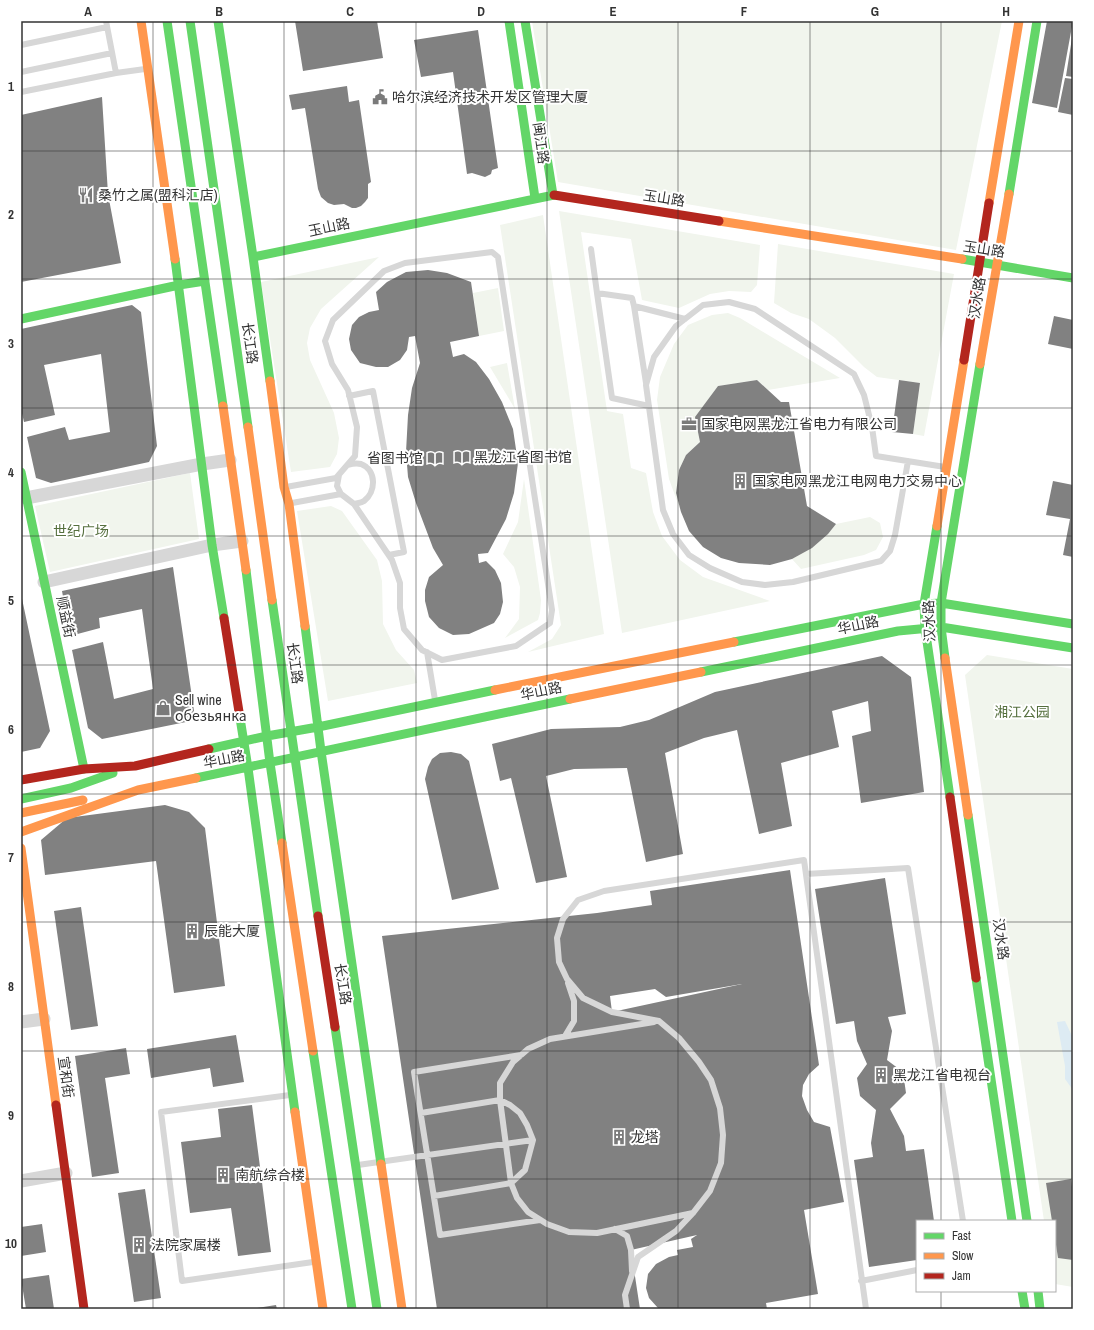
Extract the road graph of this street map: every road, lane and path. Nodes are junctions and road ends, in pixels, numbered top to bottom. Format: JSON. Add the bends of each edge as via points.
{"nodes":[{"id":1,"x":141,"y":21,"type":"edge"},
{"id":2,"x":167,"y":21,"type":"edge"},
{"id":3,"x":190,"y":21,"type":"edge"},
{"id":4,"x":218,"y":21,"type":"edge"},
{"id":5,"x":509,"y":21,"type":"edge"},
{"id":6,"x":526,"y":21,"type":"edge"},
{"id":7,"x":1020,"y":21,"type":"edge"},
{"id":8,"x":1037,"y":21,"type":"edge"},
{"id":9,"x":106,"y":24,"type":"edge"},
{"id":10,"x":21,"y":45,"type":"edge"},
{"id":11,"x":112,"y":52,"type":"junction"},
{"id":12,"x":148,"y":69,"type":"junction"},
{"id":13,"x":21,"y":72,"type":"edge"},
{"id":14,"x":116,"y":73,"type":"junction"},
{"id":15,"x":21,"y":92,"type":"edge"},
{"id":16,"x":553,"y":195,"type":"junction"},
{"id":17,"x":535,"y":198,"type":"junction"},
{"id":18,"x":591,"y":249,"type":"dead end"},
{"id":19,"x":253,"y":257,"type":"junction"},
{"id":20,"x":980,"y":262,"type":"junction"},
{"id":21,"x":996,"y":265,"type":"junction"},
{"id":22,"x":1073,"y":278,"type":"edge"},
{"id":23,"x":204,"y":281,"type":"junction"},
{"id":24,"x":178,"y":285,"type":"junction"},
{"id":25,"x":596,"y":293,"type":"junction"},
{"id":26,"x":634,"y":306,"type":"junction"},
{"id":27,"x":21,"y":319,"type":"edge"},
{"id":28,"x":684,"y":319,"type":"junction"},
{"id":29,"x":646,"y":385,"type":"junction"},
{"id":30,"x":349,"y":396,"type":"junction"},
{"id":31,"x":649,"y":406,"type":"junction"},
{"id":32,"x":230,"y":460,"type":"junction"},
{"id":33,"x":908,"y":461,"type":"junction"},
{"id":34,"x":202,"y":464,"type":"junction"},
{"id":35,"x":348,"y":465,"type":"junction"},
{"id":36,"x":947,"y":467,"type":"junction"},
{"id":37,"x":21,"y":472,"type":"edge"},
{"id":38,"x":339,"y":474,"type":"junction"},
{"id":39,"x":284,"y":487,"type":"junction"},
{"id":40,"x":341,"y":494,"type":"junction"},
{"id":41,"x":24,"y":498,"type":"edge"},
{"id":42,"x":289,"y":504,"type":"junction"},
{"id":43,"x":354,"y":504,"type":"junction"},
{"id":44,"x":242,"y":541,"type":"junction"},
{"id":45,"x":212,"y":545,"type":"junction"},
{"id":46,"x":389,"y":555,"type":"junction"},
{"id":47,"x":44,"y":582,"type":"junction"},
{"id":48,"x":941,"y":603,"type":"junction"},
{"id":49,"x":924,"y":604,"type":"junction"},
{"id":50,"x":1073,"y":624,"type":"edge"},
{"id":51,"x":941,"y":626,"type":"junction"},
{"id":52,"x":925,"y":628,"type":"junction"},
{"id":53,"x":1073,"y":648,"type":"edge"},
{"id":54,"x":427,"y":652,"type":"junction"},
{"id":55,"x":436,"y":702,"type":"junction"},
{"id":56,"x":318,"y":727,"type":"junction"},
{"id":57,"x":291,"y":732,"type":"junction"},
{"id":58,"x":267,"y":736,"type":"junction"},
{"id":59,"x":243,"y":741,"type":"junction"},
{"id":60,"x":321,"y":752,"type":"junction"},
{"id":61,"x":295,"y":757,"type":"junction"},
{"id":62,"x":270,"y":763,"type":"junction"},
{"id":63,"x":135,"y":766,"type":"junction"},
{"id":64,"x":248,"y":768,"type":"junction"},
{"id":65,"x":84,"y":769,"type":"junction"},
{"id":66,"x":21,"y":780,"type":"edge"},
{"id":67,"x":138,"y":790,"type":"junction"},
{"id":68,"x":21,"y":799,"type":"edge"},
{"id":69,"x":21,"y":813,"type":"edge"},
{"id":70,"x":21,"y":832,"type":"edge"},
{"id":71,"x":21,"y":848,"type":"edge"},
{"id":72,"x":806,"y":874,"type":"junction"},
{"id":73,"x":567,"y":979,"type":"junction"},
{"id":74,"x":44,"y":1019,"type":"junction"},
{"id":75,"x":659,"y":1021,"type":"junction"},
{"id":76,"x":21,"y":1022,"type":"edge"},
{"id":77,"x":565,"y":1036,"type":"junction"},
{"id":78,"x":521,"y":1055,"type":"junction"},
{"id":79,"x":292,"y":1094,"type":"junction"},
{"id":80,"x":500,"y":1100,"type":"junction"},
{"id":81,"x":421,"y":1113,"type":"junction"},
{"id":82,"x":533,"y":1140,"type":"junction"},
{"id":83,"x":506,"y":1143,"type":"junction"},
{"id":84,"x":428,"y":1154,"type":"junction"},
{"id":85,"x":381,"y":1161,"type":"junction"},
{"id":86,"x":356,"y":1165,"type":"junction"},
{"id":87,"x":66,"y":1173,"type":"junction"},
{"id":88,"x":21,"y":1181,"type":"edge"},
{"id":89,"x":511,"y":1183,"type":"junction"},
{"id":90,"x":434,"y":1196,"type":"junction"},
{"id":91,"x":694,"y":1213,"type":"junction"},
{"id":92,"x":540,"y":1220,"type":"junction"},
{"id":93,"x":963,"y":1220,"type":"edge"},
{"id":94,"x":1012,"y":1220,"type":"edge"},
{"id":95,"x":1027,"y":1220,"type":"edge"},
{"id":96,"x":615,"y":1229,"type":"junction"},
{"id":97,"x":316,"y":1262,"type":"junction"},
{"id":98,"x":916,"y":1270,"type":"edge"},
{"id":99,"x":632,"y":1274,"type":"junction"},
{"id":100,"x":861,"y":1281,"type":"junction"},
{"id":101,"x":1022,"y":1292,"type":"edge"},
{"id":102,"x":1038,"y":1292,"type":"edge"},
{"id":103,"x":84,"y":1309,"type":"edge"},
{"id":104,"x":323,"y":1309,"type":"edge"},
{"id":105,"x":352,"y":1309,"type":"edge"},
{"id":106,"x":377,"y":1309,"type":"edge"},
{"id":107,"x":402,"y":1309,"type":"edge"},
{"id":108,"x":627,"y":1309,"type":"edge"},
{"id":109,"x":866,"y":1309,"type":"edge"},
{"id":110,"x":1025,"y":1309,"type":"edge"},
{"id":111,"x":1040,"y":1309,"type":"edge"}],
"edges":[{"from":1,"to":12,"type":"main road"},
{"from":2,"to":23,"type":"main road"},
{"from":3,"to":57,"type":"main road","name":"长江路"},
{"from":4,"to":19,"type":"main road"},
{"from":5,"to":17,"type":"main road","name":"闽江路"},
{"from":6,"to":16,"type":"main road","name":"闽江路"},
{"from":7,"to":20,"type":"main road","name":"汉水路"},
{"from":8,"to":21,"type":"main road","name":"汉水路"},
{"from":9,"to":10,"type":"lane"},
{"from":9,"to":11,"type":"lane"},
{"from":11,"to":13,"type":"lane"},
{"from":11,"to":14,"type":"lane"},
{"from":12,"to":14,"type":"lane"},
{"from":12,"to":24,"type":"main road"},
{"from":14,"to":15,"type":"lane"},
{"from":16,"to":17,"type":"main road","name":"玉山路"},
{"from":16,"to":20,"type":"main road","name":"玉山路"},
{"from":17,"to":19,"type":"main road","name":"玉山路"},
{"from":18,"to":25,"type":"lane"},
{"from":19,"to":39,"type":"main road"},
{"from":20,"to":21,"type":"main road","name":"玉山路"},
{"from":20,"to":36,"type":"main road","name":"汉水路"},
{"from":21,"to":22,"type":"main road","name":"玉山路"},
{"from":21,"to":48,"type":"main road","name":"汉水路"},
{"from":23,"to":24,"type":"main road"},
{"from":23,"to":32,"type":"main road"},
{"from":24,"to":27,"type":"main road"},
{"from":24,"to":34,"type":"main road"},
{"from":25,"to":26,"type":"lane","via":[[632,298]]},
{"from":25,"to":31,"type":"lane","via":[[612,398]]},
{"from":26,"to":28,"type":"lane"},
{"from":26,"to":29,"type":"lane"},
{"from":28,"to":29,"type":"lane","via":[[654,357]]},
{"from":28,"to":33,"type":"lane","via":[[703,305],[729,302],[755,309],[854,374],[864,395],[876,456]]},
{"from":29,"to":31,"type":"lane"},
{"from":30,"to":35,"type":"lane","via":[[357,427],[355,456]]},
{"from":30,"to":46,"type":"lane","via":[[373,391],[404,552]]},
{"from":30,"to":54,"type":"lane","via":[[332,364],[325,341],[333,320],[384,271],[405,263],[492,252],[498,257],[552,610],[550,623],[516,646],[442,660]]},
{"from":31,"to":33,"type":"lane","via":[[663,510],[673,534],[689,555],[710,568],[742,582],[765,585],[793,582],[881,561],[890,551],[895,534]]},
{"from":32,"to":34,"type":"street"},
{"from":32,"to":44,"type":"main road"},
{"from":33,"to":36,"type":"lane"},
{"from":34,"to":41,"type":"street"},
{"from":34,"to":45,"type":"main road"},
{"from":35,"to":38,"type":"lane"},
{"from":35,"to":43,"type":"lane","via":[[360,464],[369,470],[374,480],[371,493],[363,502]]},
{"from":36,"to":49,"type":"main road","name":"汉水路"},
{"from":37,"to":41,"type":"main road","name":"顺益街"},
{"from":38,"to":39,"type":"lane","via":[[336,478]]},
{"from":38,"to":40,"type":"lane","via":[[337,486]]},
{"from":39,"to":42,"type":"main road"},
{"from":40,"to":42,"type":"lane"},
{"from":40,"to":43,"type":"lane"},
{"from":41,"to":47,"type":"main road","name":"顺益街"},
{"from":42,"to":56,"type":"main road"},
{"from":43,"to":46,"type":"lane"},
{"from":44,"to":45,"type":"street"},
{"from":44,"to":58,"type":"main road"},
{"from":45,"to":47,"type":"street"},
{"from":45,"to":59,"type":"main road"},
{"from":46,"to":54,"type":"lane","via":[[400,583],[400,608],[404,629],[422,650]]},
{"from":47,"to":65,"type":"main road","name":"顺益街"},
{"from":48,"to":49,"type":"main road","name":"华山路"},
{"from":48,"to":50,"type":"main road","name":"华山路"},
{"from":48,"to":51,"type":"main road","name":"汉水路"},
{"from":49,"to":52,"type":"main road","name":"汉水路"},
{"from":49,"to":55,"type":"main road","name":"华山路"},
{"from":51,"to":52,"type":"main road","name":"华山路"},
{"from":51,"to":53,"type":"main road","name":"华山路"},
{"from":51,"to":95,"type":"main road","name":"汉水路"},
{"from":52,"to":60,"type":"main road","name":"华山路","via":[[898,631]]},
{"from":52,"to":94,"type":"main road","name":"汉水路"},
{"from":54,"to":55,"type":"lane"},
{"from":55,"to":56,"type":"main road","name":"华山路"},
{"from":56,"to":57,"type":"main road","name":"华山路"},
{"from":56,"to":60,"type":"main road"},
{"from":57,"to":58,"type":"main road","name":"华山路"},
{"from":57,"to":61,"type":"main road","name":"长江路"},
{"from":58,"to":59,"type":"main road","name":"华山路"},
{"from":58,"to":62,"type":"main road"},
{"from":59,"to":63,"type":"main road","name":"华山路"},
{"from":59,"to":64,"type":"main road"},
{"from":60,"to":61,"type":"main road","name":"华山路"},
{"from":60,"to":85,"type":"main road"},
{"from":61,"to":62,"type":"main road","name":"华山路"},
{"from":61,"to":86,"type":"main road","name":"长江路"},
{"from":62,"to":64,"type":"main road","name":"华山路"},
{"from":62,"to":105,"type":"main road"},
{"from":63,"to":65,"type":"main road","name":"华山路"},
{"from":63,"to":68,"type":"main road","via":[[71,788]]},
{"from":64,"to":67,"type":"main road","name":"华山路"},
{"from":64,"to":79,"type":"main road"},
{"from":65,"to":66,"type":"main road","name":"华山路"},
{"from":67,"to":69,"type":"main road"},
{"from":67,"to":70,"type":"main road","name":"华山路"},
{"from":71,"to":74,"type":"main road","name":"宣和街"},
{"from":72,"to":73,"type":"lane","via":[[804,860],[604,890],[578,900],[563,919],[557,938],[559,962]]},
{"from":72,"to":93,"type":"lane","via":[[908,868]]},
{"from":72,"to":100,"type":"lane"},
{"from":73,"to":75,"type":"lane","via":[[582,998],[612,1012]]},
{"from":73,"to":77,"type":"lane","via":[[574,1001],[574,1021]]},
{"from":74,"to":76,"type":"street"},
{"from":74,"to":87,"type":"main road","name":"宣和街"},
{"from":75,"to":77,"type":"lane"},
{"from":75,"to":91,"type":"lane","via":[[679,1038],[699,1062],[711,1080],[720,1108],[723,1135],[721,1163],[710,1191]]},
{"from":77,"to":78,"type":"lane","via":[[550,1039]]},
{"from":78,"to":80,"type":"lane","via":[[513,1062],[500,1083]]},
{"from":78,"to":81,"type":"lane","via":[[414,1072]]},
{"from":79,"to":97,"type":"main road"},
{"from":79,"to":97,"type":"lane","via":[[161,1112],[182,1281]]},
{"from":80,"to":81,"type":"lane"},
{"from":80,"to":82,"type":"lane","via":[[520,1113]]},
{"from":80,"to":83,"type":"lane"},
{"from":81,"to":84,"type":"lane"},
{"from":82,"to":83,"type":"lane"},
{"from":82,"to":89,"type":"lane","via":[[525,1170]]},
{"from":83,"to":84,"type":"lane"},
{"from":83,"to":89,"type":"lane"},
{"from":84,"to":85,"type":"lane"},
{"from":84,"to":90,"type":"lane"},
{"from":85,"to":86,"type":"lane"},
{"from":85,"to":107,"type":"main road"},
{"from":86,"to":106,"type":"main road","name":"长江路"},
{"from":87,"to":88,"type":"street"},
{"from":87,"to":103,"type":"main road","name":"宣和街"},
{"from":89,"to":90,"type":"lane"},
{"from":89,"to":92,"type":"lane","via":[[517,1198],[528,1212]]},
{"from":90,"to":92,"type":"lane","via":[[440,1235]]},
{"from":91,"to":96,"type":"lane"},
{"from":91,"to":99,"type":"lane","via":[[676,1230],[638,1257]]},
{"from":92,"to":96,"type":"lane","via":[[569,1232],[597,1233]]},
{"from":96,"to":99,"type":"lane","via":[[627,1236],[632,1250]]},
{"from":97,"to":104,"type":"main road"},
{"from":98,"to":100,"type":"lane"},
{"from":99,"to":108,"type":"lane","via":[[625,1295]]},
{"from":100,"to":109,"type":"lane"},
{"from":101,"to":110,"type":"main road"},
{"from":102,"to":111,"type":"main road"}]}
